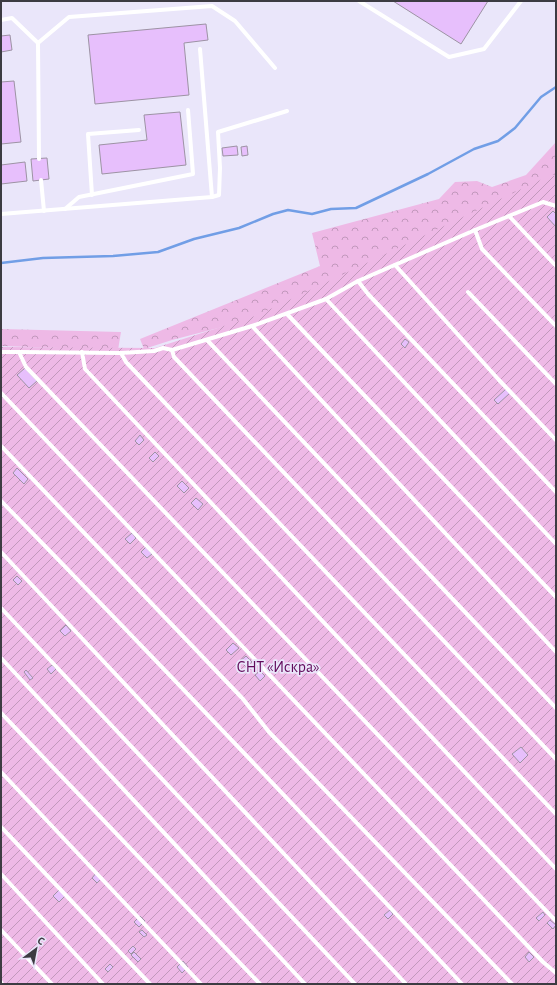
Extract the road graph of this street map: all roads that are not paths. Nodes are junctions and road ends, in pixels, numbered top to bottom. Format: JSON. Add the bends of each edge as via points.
{"nodes":[{"id":1,"x":358,"y":1,"type":"edge"},
{"id":2,"x":521,"y":1,"type":"edge"},
{"id":3,"x":1,"y":20,"type":"edge"},
{"id":4,"x":38,"y":43,"type":"junction"},
{"id":5,"x":200,"y":49,"type":"dead end"},
{"id":6,"x":275,"y":68,"type":"dead end"},
{"id":7,"x":188,"y":110,"type":"dead end"},
{"id":8,"x":287,"y":111,"type":"dead end"},
{"id":9,"x":139,"y":130,"type":"dead end"},
{"id":10,"x":39,"y":159,"type":"dead end"},
{"id":11,"x":41,"y":180,"type":"dead end"},
{"id":12,"x":92,"y":195,"type":"junction"},
{"id":13,"x":212,"y":197,"type":"junction"},
{"id":14,"x":556,"y":206,"type":"edge"},
{"id":15,"x":64,"y":209,"type":"junction"},
{"id":16,"x":44,"y":211,"type":"junction"},
{"id":17,"x":1,"y":214,"type":"edge"},
{"id":18,"x":509,"y":216,"type":"junction"},
{"id":19,"x":475,"y":230,"type":"junction"},
{"id":20,"x":395,"y":265,"type":"junction"},
{"id":21,"x":556,"y":266,"type":"edge"},
{"id":22,"x":358,"y":281,"type":"junction"},
{"id":23,"x":468,"y":292,"type":"dead end"},
{"id":24,"x":326,"y":299,"type":"junction"},
{"id":25,"x":287,"y":314,"type":"junction"},
{"id":26,"x":252,"y":326,"type":"junction"},
{"id":27,"x":556,"y":326,"type":"edge"},
{"id":28,"x":207,"y":340,"type":"junction"},
{"id":29,"x":172,"y":350,"type":"junction"},
{"id":30,"x":1,"y":352,"type":"edge"},
{"id":31,"x":19,"y":352,"type":"junction"},
{"id":32,"x":82,"y":352,"type":"junction"},
{"id":33,"x":121,"y":353,"type":"junction"},
{"id":34,"x":556,"y":384,"type":"edge"},
{"id":35,"x":1,"y":394,"type":"edge"},
{"id":36,"x":556,"y":440,"type":"edge"},
{"id":37,"x":1,"y":446,"type":"edge"},
{"id":38,"x":556,"y":492,"type":"edge"},
{"id":39,"x":1,"y":501,"type":"edge"},
{"id":40,"x":556,"y":544,"type":"edge"},
{"id":41,"x":1,"y":552,"type":"edge"},
{"id":42,"x":556,"y":597,"type":"edge"},
{"id":43,"x":1,"y":608,"type":"edge"},
{"id":44,"x":556,"y":652,"type":"edge"},
{"id":45,"x":1,"y":658,"type":"edge"},
{"id":46,"x":556,"y":708,"type":"edge"},
{"id":47,"x":1,"y":713,"type":"edge"},
{"id":48,"x":556,"y":759,"type":"edge"},
{"id":49,"x":1,"y":772,"type":"edge"},
{"id":50,"x":556,"y":814,"type":"edge"},
{"id":51,"x":1,"y":827,"type":"edge"},
{"id":52,"x":556,"y":869,"type":"edge"},
{"id":53,"x":1,"y":874,"type":"edge"},
{"id":54,"x":556,"y":921,"type":"edge"},
{"id":55,"x":1,"y":930,"type":"edge"},
{"id":56,"x":556,"y":972,"type":"edge"},
{"id":57,"x":52,"y":984,"type":"edge"},
{"id":58,"x":103,"y":984,"type":"edge"},
{"id":59,"x":150,"y":984,"type":"edge"},
{"id":60,"x":201,"y":984,"type":"edge"},
{"id":61,"x":260,"y":984,"type":"edge"},
{"id":62,"x":305,"y":984,"type":"edge"},
{"id":63,"x":356,"y":984,"type":"edge"},
{"id":64,"x":406,"y":984,"type":"edge"},
{"id":65,"x":462,"y":984,"type":"edge"},
{"id":66,"x":512,"y":984,"type":"edge"}],
"edges":[{"from":1,"to":2,"type":"lane","via":[[449,57],[484,49]]},
{"from":3,"to":4,"type":"lane","via":[[12,18]]},
{"from":4,"to":6,"type":"lane","via":[[69,17],[212,6],[235,21]]},
{"from":4,"to":10,"type":"lane"},
{"from":5,"to":13,"type":"lane"},
{"from":7,"to":12,"type":"lane","via":[[193,174]]},
{"from":8,"to":13,"type":"lane","via":[[218,132],[219,195]]},
{"from":9,"to":12,"type":"lane","via":[[88,134]]},
{"from":11,"to":16,"type":"lane"},
{"from":12,"to":15,"type":"lane","via":[[80,198]]},
{"from":13,"to":15,"type":"lane"},
{"from":14,"to":18,"type":"lane","via":[[543,202]]},
{"from":15,"to":16,"type":"lane"},
{"from":16,"to":17,"type":"lane"},
{"from":18,"to":19,"type":"lane"},
{"from":18,"to":21,"type":"lane"},
{"from":19,"to":20,"type":"lane"},
{"from":19,"to":27,"type":"lane","via":[[482,249]]},
{"from":20,"to":22,"type":"lane"},
{"from":20,"to":36,"type":"lane"},
{"from":22,"to":24,"type":"lane"},
{"from":22,"to":38,"type":"lane"},
{"from":23,"to":34,"type":"lane"},
{"from":24,"to":25,"type":"lane"},
{"from":24,"to":40,"type":"lane"},
{"from":25,"to":26,"type":"lane"},
{"from":25,"to":42,"type":"lane"},
{"from":26,"to":28,"type":"lane"},
{"from":26,"to":44,"type":"lane"},
{"from":28,"to":29,"type":"lane"},
{"from":28,"to":46,"type":"lane"},
{"from":29,"to":33,"type":"lane","via":[[163,348]]},
{"from":29,"to":48,"type":"lane","via":[[174,357]]},
{"from":30,"to":31,"type":"lane"},
{"from":31,"to":32,"type":"lane"},
{"from":31,"to":54,"type":"lane","via":[[26,367]]},
{"from":32,"to":33,"type":"lane"},
{"from":32,"to":52,"type":"lane","via":[[85,369]]},
{"from":33,"to":50,"type":"lane","via":[[126,362]]},
{"from":35,"to":56,"type":"lane","via":[[537,956]]},
{"from":37,"to":66,"type":"lane","via":[[243,700],[269,732]]},
{"from":39,"to":65,"type":"lane"},
{"from":41,"to":64,"type":"lane"},
{"from":43,"to":63,"type":"lane"},
{"from":45,"to":62,"type":"lane"},
{"from":47,"to":61,"type":"lane"},
{"from":49,"to":60,"type":"lane"},
{"from":51,"to":59,"type":"lane"},
{"from":53,"to":58,"type":"lane"},
{"from":55,"to":57,"type":"lane"}]}
